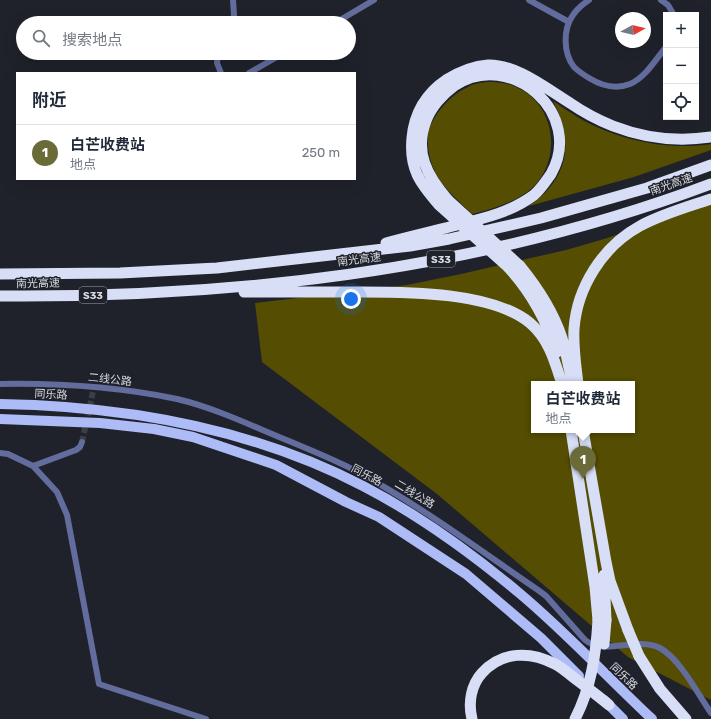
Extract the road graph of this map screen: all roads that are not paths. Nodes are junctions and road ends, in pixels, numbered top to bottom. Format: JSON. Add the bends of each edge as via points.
{"nodes":[{"id":1,"x":233,"y":0,"type":"edge"},
{"id":2,"x":374,"y":0,"type":"edge"},
{"id":3,"x":530,"y":0,"type":"edge"},
{"id":4,"x":589,"y":0,"type":"edge"},
{"id":5,"x":661,"y":0,"type":"edge"},
{"id":6,"x":672,"y":12,"type":"edge"},
{"id":7,"x":234,"y":16,"type":"edge"},
{"id":8,"x":347,"y":16,"type":"edge"},
{"id":9,"x":569,"y":22,"type":"junction"},
{"id":10,"x":665,"y":48,"type":"edge"},
{"id":11,"x":217,"y":60,"type":"edge"},
{"id":12,"x":272,"y":60,"type":"edge"},
{"id":13,"x":221,"y":72,"type":"edge"},
{"id":14,"x":251,"y":72,"type":"edge"},
{"id":15,"x":711,"y":137,"type":"edge"},
{"id":16,"x":711,"y":165,"type":"edge"},
{"id":17,"x":711,"y":184,"type":"edge"},
{"id":18,"x":711,"y":198,"type":"edge"},
{"id":19,"x":443,"y":202,"type":"junction"},
{"id":20,"x":335,"y":256,"type":"junction"},
{"id":21,"x":0,"y":274,"type":"edge"},
{"id":22,"x":163,"y":293,"type":"junction"},
{"id":23,"x":0,"y":296,"type":"edge"},
{"id":24,"x":561,"y":381,"type":"edge"},
{"id":25,"x":562,"y":381,"type":"edge"},
{"id":26,"x":572,"y":381,"type":"edge"},
{"id":27,"x":578,"y":381,"type":"edge"},
{"id":28,"x":0,"y":384,"type":"edge"},
{"id":29,"x":0,"y":404,"type":"edge"},
{"id":30,"x":0,"y":419,"type":"edge"},
{"id":31,"x":570,"y":433,"type":"edge"},
{"id":32,"x":584,"y":433,"type":"edge"},
{"id":33,"x":82,"y":442,"type":"tunnel mouth"},
{"id":34,"x":0,"y":453,"type":"edge"},
{"id":35,"x":33,"y":466,"type":"junction"},
{"id":36,"x":601,"y":536,"type":"junction"},
{"id":37,"x":602,"y":620,"type":"junction"},
{"id":38,"x":609,"y":705,"type":"junction"},
{"id":39,"x":711,"y":713,"type":"edge"},
{"id":40,"x":206,"y":719,"type":"edge"},
{"id":41,"x":472,"y":719,"type":"edge"},
{"id":42,"x":575,"y":719,"type":"edge"},
{"id":43,"x":582,"y":719,"type":"edge"},
{"id":44,"x":623,"y":719,"type":"edge"},
{"id":45,"x":652,"y":719,"type":"edge"},
{"id":46,"x":686,"y":719,"type":"edge"}],
"edges":[{"from":1,"to":7,"type":"street"},
{"from":2,"to":8,"type":"street"},
{"from":3,"to":9,"type":"street"},
{"from":4,"to":9,"type":"street","via":[[579,8]]},
{"from":5,"to":6,"type":"street"},
{"from":9,"to":10,"type":"street","via":[[566,49],[569,58],[581,73],[601,85],[616,87],[631,84]]},
{"from":11,"to":13,"type":"street"},
{"from":12,"to":14,"type":"street"},
{"from":15,"to":19,"type":"highway","via":[[683,140],[627,131],[585,113],[517,72],[489,65],[476,67],[463,71],[433,90],[420,108],[413,125],[411,147],[414,169],[425,189]]},
{"from":16,"to":20,"type":"highway","name":"南光高速","number":"S33","via":[[647,188],[511,225],[410,246]]},
{"from":17,"to":22,"type":"highway","name":"南光高速","number":"S33","via":[[643,208],[561,232],[412,265],[276,283]]},
{"from":18,"to":27,"type":"highway","via":[[639,226],[618,241],[601,259],[585,286],[576,316],[574,341]]},
{"from":19,"to":20,"type":"highway","via":[[426,170],[421,133],[427,117],[439,100],[461,82],[486,75],[512,78],[538,93],[554,116],[559,142],[554,169],[536,194],[517,205],[484,218]]},
{"from":19,"to":25,"type":"highway","bridge":true,"via":[[508,267],[529,292],[546,322],[557,353]]},
{"from":19,"to":26,"type":"highway","bridge":true,"via":[[520,266],[540,292],[555,321]]},
{"from":20,"to":21,"type":"highway","name":"南光高速","number":"S33","via":[[209,269]]},
{"from":22,"to":23,"type":"highway","name":"南光高速","number":"S33"},
{"from":22,"to":24,"type":"highway","via":[[390,292],[481,301],[493,304],[529,322],[554,356]]},
{"from":28,"to":39,"type":"street","name":"二线公路","via":[[79,386],[179,399],[209,408],[355,471],[438,520],[538,590],[590,644],[597,647],[646,644],[661,649],[681,668]]},
{"from":29,"to":45,"type":"main road","name":"同乐路","via":[[75,407],[156,417],[250,440],[327,468],[412,514],[493,572],[555,625]]},
{"from":30,"to":38,"type":"main road","via":[[100,423],[154,429],[193,437],[276,465],[379,517],[466,574],[541,638]]},
{"from":31,"to":37,"type":"highway"},
{"from":32,"to":36,"type":"highway"},
{"from":33,"to":35,"type":"street","via":[[76,450]]},
{"from":34,"to":35,"type":"street","via":[[8,454]]},
{"from":35,"to":40,"type":"street","via":[[57,492],[67,515],[99,684]]},
{"from":36,"to":37,"type":"highway","via":[[605,583]]},
{"from":36,"to":46,"type":"highway","bridge":true,"via":[[610,581],[639,656],[660,689]]},
{"from":37,"to":42,"type":"highway","bridge":true,"via":[[592,673]]},
{"from":37,"to":43,"type":"highway","bridge":true,"via":[[603,646],[599,668]]},
{"from":38,"to":41,"type":"highway","via":[[556,664],[529,655],[516,655],[490,664],[480,674],[470,700]]},
{"from":38,"to":44,"type":"main road"}]}
